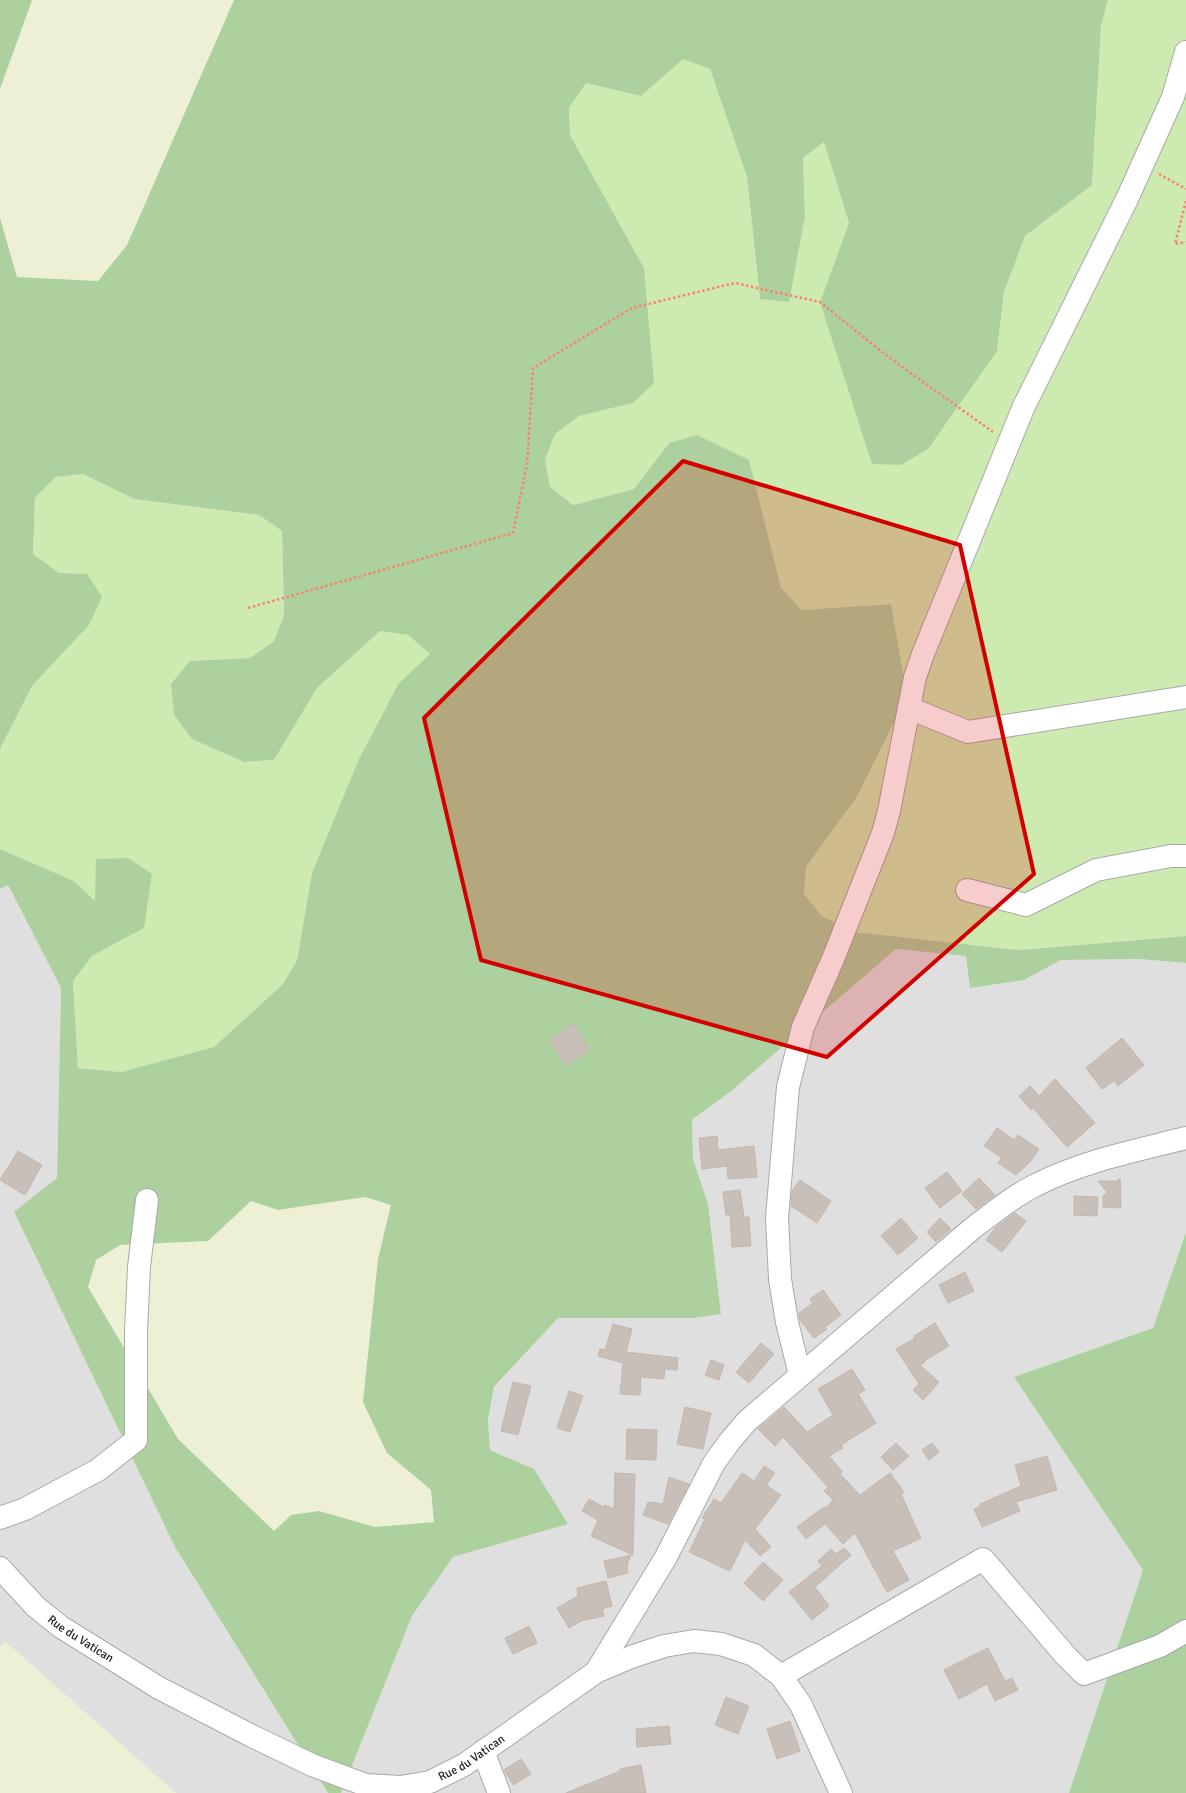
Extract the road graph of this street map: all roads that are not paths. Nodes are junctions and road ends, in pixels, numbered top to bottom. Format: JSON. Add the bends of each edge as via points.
{"nodes":[{"id":1,"x":1186,"y":52,"type":"edge"},
{"id":2,"x":1186,"y":697,"type":"edge"},
{"id":3,"x":909,"y":708,"type":"junction"},
{"id":4,"x":1186,"y":856,"type":"edge"},
{"id":5,"x":967,"y":890,"type":"dead end"},
{"id":6,"x":1186,"y":1138,"type":"edge"},
{"id":7,"x":147,"y":1200,"type":"dead end"},
{"id":8,"x":800,"y":1375,"type":"junction"},
{"id":9,"x":0,"y":1518,"type":"edge"},
{"id":10,"x":0,"y":1568,"type":"edge"},
{"id":11,"x":1186,"y":1631,"type":"edge"},
{"id":12,"x":596,"y":1672,"type":"junction"},
{"id":13,"x":781,"y":1676,"type":"junction"},
{"id":14,"x":483,"y":1751,"type":"junction"},
{"id":15,"x":499,"y":1793,"type":"edge"},
{"id":16,"x":841,"y":1793,"type":"edge"}],
"edges":[{"from":1,"to":3,"type":"street","via":[[1173,97],[1142,165],[1008,442],[923,654]]},
{"from":2,"to":3,"type":"street","via":[[968,732]]},
{"from":3,"to":8,"type":"street","via":[[883,833],[803,1027],[788,1087],[777,1218],[780,1279]]},
{"from":4,"to":5,"type":"street","via":[[1096,870],[1026,905]]},
{"from":6,"to":8,"type":"street","via":[[1071,1169],[1035,1185],[973,1228]]},
{"from":7,"to":9,"type":"street","via":[[138,1267],[136,1440],[98,1470]]},
{"from":8,"to":12,"type":"street","via":[[747,1421],[719,1456],[666,1557]]},
{"from":10,"to":14,"type":"street","name":"Rue du Vatican","via":[[36,1607],[61,1628],[159,1688],[312,1765],[366,1786],[400,1787],[430,1782]]},
{"from":11,"to":13,"type":"street","via":[[1160,1646],[1084,1674],[983,1560]]},
{"from":12,"to":13,"type":"street","name":"Rue du Vatican","via":[[664,1646],[694,1640],[721,1644],[754,1655]]},
{"from":12,"to":14,"type":"street","name":"Rue du Vatican"},
{"from":13,"to":16,"type":"street","name":"Rue du Vatican","via":[[801,1705]]},
{"from":14,"to":15,"type":"street"}]}
